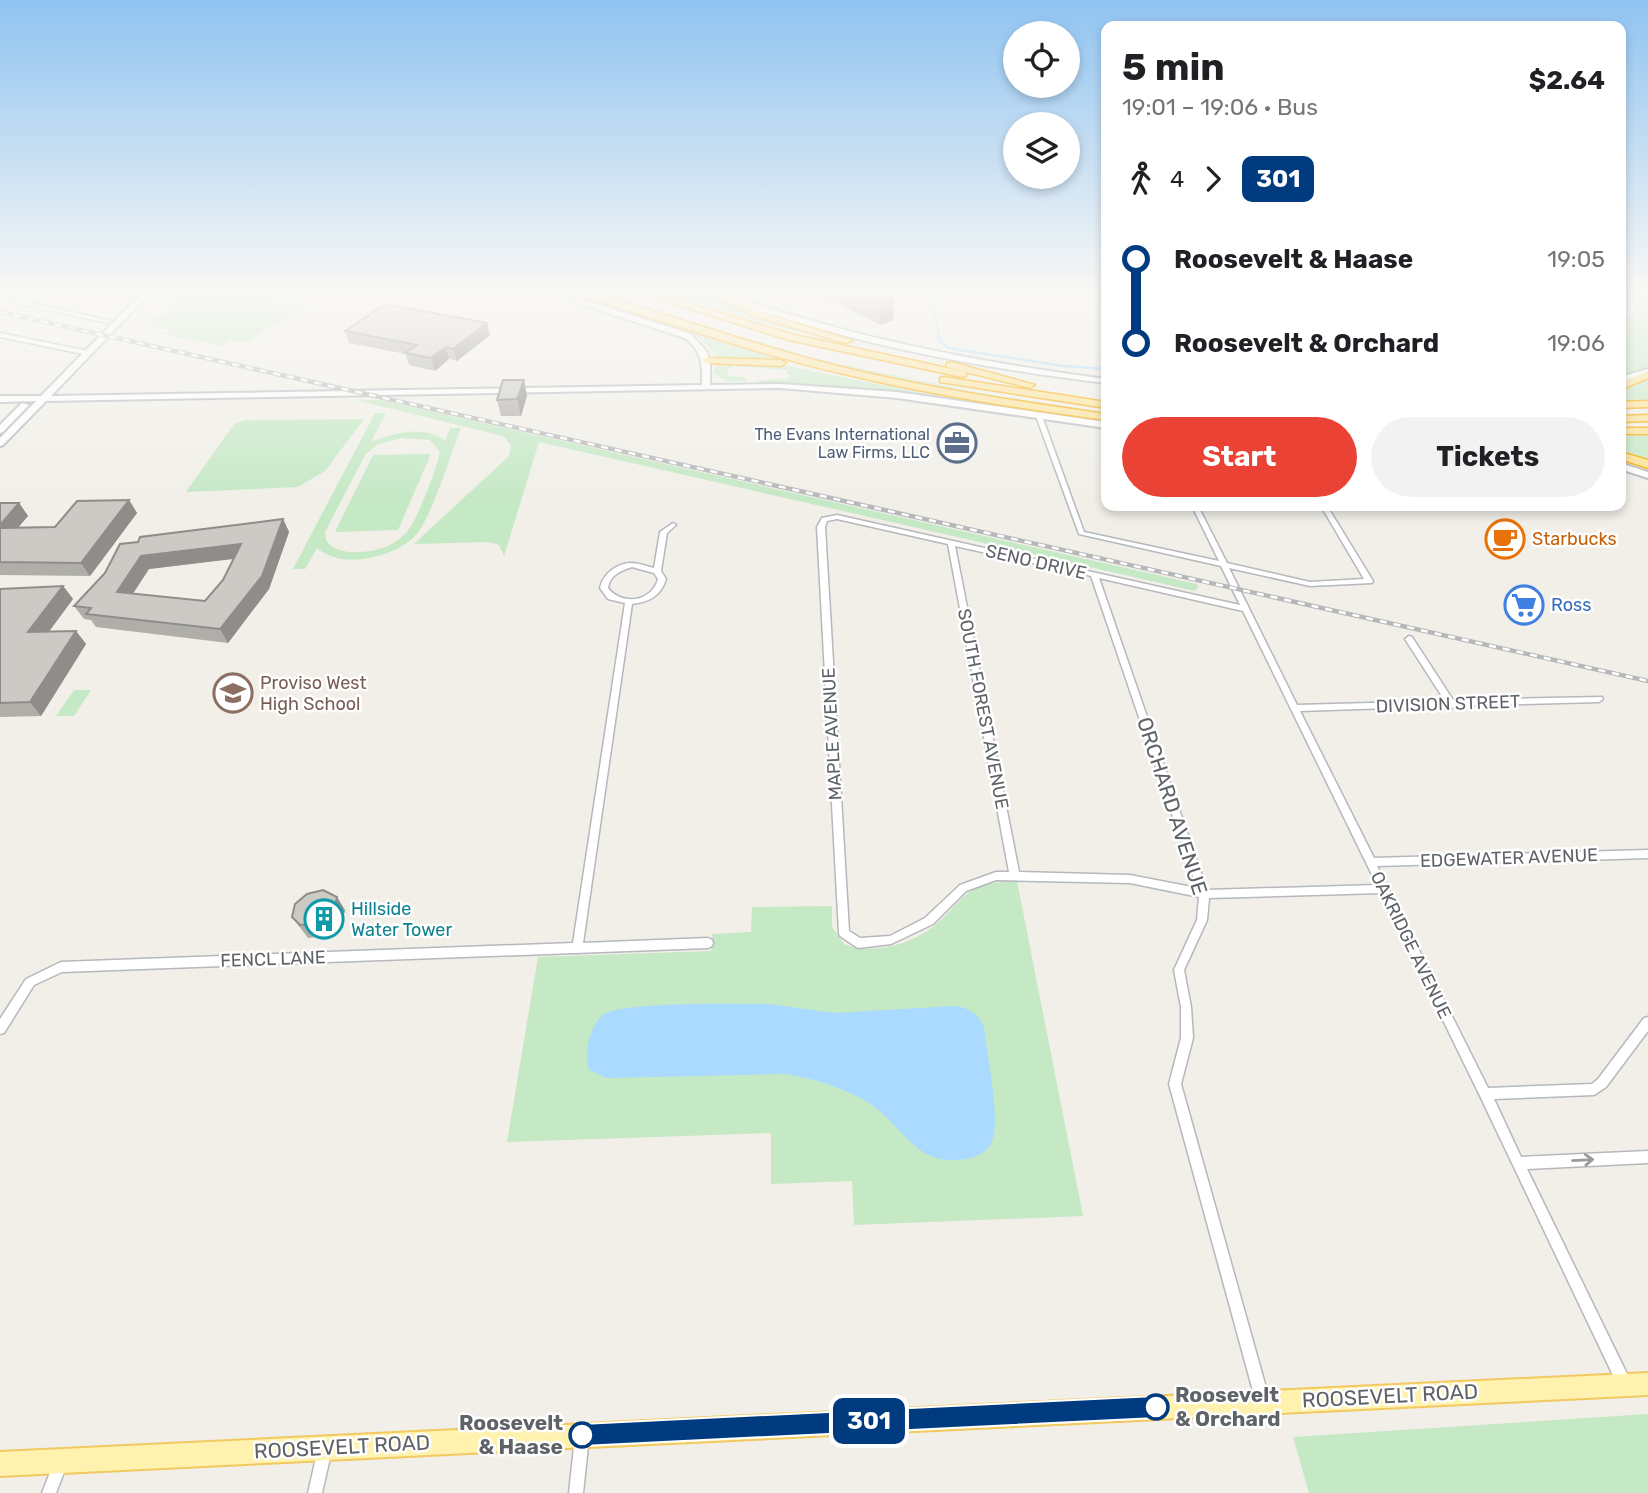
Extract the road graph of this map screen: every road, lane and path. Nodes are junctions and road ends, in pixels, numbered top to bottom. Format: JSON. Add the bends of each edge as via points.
{"nodes":[{"id":1,"x":67,"y":363,"type":"edge"},
{"id":2,"x":79,"y":363,"type":"edge"},
{"id":3,"x":707,"y":363,"type":"edge"},
{"id":4,"x":780,"y":363,"type":"edge"},
{"id":5,"x":815,"y":363,"type":"edge"},
{"id":6,"x":860,"y":363,"type":"edge"},
{"id":7,"x":912,"y":363,"type":"edge"},
{"id":8,"x":939,"y":363,"type":"edge"},
{"id":9,"x":975,"y":363,"type":"edge"},
{"id":10,"x":1648,"y":373,"type":"edge"},
{"id":11,"x":1626,"y":378,"type":"edge"},
{"id":12,"x":1101,"y":380,"type":"edge"},
{"id":13,"x":1626,"y":384,"type":"edge"},
{"id":14,"x":1030,"y":385,"type":"junction"},
{"id":15,"x":706,"y":386,"type":"junction"},
{"id":16,"x":1101,"y":394,"type":"edge"},
{"id":17,"x":965,"y":396,"type":"junction"},
{"id":18,"x":0,"y":399,"type":"edge"},
{"id":19,"x":31,"y":399,"type":"junction"},
{"id":20,"x":43,"y":399,"type":"junction"},
{"id":21,"x":1101,"y":404,"type":"edge"},
{"id":22,"x":1648,"y":406,"type":"edge"},
{"id":23,"x":1626,"y":407,"type":"edge"},
{"id":24,"x":1039,"y":416,"type":"junction"},
{"id":25,"x":1101,"y":416,"type":"edge"},
{"id":26,"x":1648,"y":418,"type":"edge"},
{"id":27,"x":1626,"y":419,"type":"edge"},
{"id":28,"x":1101,"y":424,"type":"edge"},
{"id":29,"x":0,"y":429,"type":"edge"},
{"id":30,"x":1648,"y":431,"type":"edge"},
{"id":31,"x":1626,"y":432,"type":"edge"},
{"id":32,"x":0,"y":443,"type":"edge"},
{"id":33,"x":1626,"y":457,"type":"edge"},
{"id":34,"x":1648,"y":464,"type":"edge"},
{"id":35,"x":1626,"y":468,"type":"edge"},
{"id":36,"x":1648,"y":475,"type":"edge"},
{"id":37,"x":1197,"y":511,"type":"edge"},
{"id":38,"x":1327,"y":511,"type":"edge"},
{"id":39,"x":824,"y":519,"type":"joint"},
{"id":40,"x":673,"y":525,"type":"dead end"},
{"id":41,"x":951,"y":542,"type":"junction"},
{"id":42,"x":1224,"y":566,"type":"junction"},
{"id":43,"x":657,"y":571,"type":"junction"},
{"id":44,"x":1094,"y":575,"type":"junction"},
{"id":45,"x":1369,"y":581,"type":"joint"},
{"id":46,"x":629,"y":601,"type":"junction"},
{"id":47,"x":1247,"y":609,"type":"junction"},
{"id":48,"x":1409,"y":639,"type":"dead end"},
{"id":49,"x":1599,"y":699,"type":"dead end"},
{"id":50,"x":1452,"y":705,"type":"junction"},
{"id":51,"x":1296,"y":708,"type":"junction"},
{"id":52,"x":1648,"y":854,"type":"edge"},
{"id":53,"x":1370,"y":862,"type":"junction"},
{"id":54,"x":1016,"y":876,"type":"junction"},
{"id":55,"x":1383,"y":890,"type":"junction"},
{"id":56,"x":1204,"y":894,"type":"junction"},
{"id":57,"x":708,"y":943,"type":"dead end"},
{"id":58,"x":577,"y":948,"type":"junction"},
{"id":59,"x":1648,"y":1022,"type":"edge"},
{"id":60,"x":0,"y":1029,"type":"edge"},
{"id":61,"x":1485,"y":1094,"type":"junction"},
{"id":62,"x":1648,"y":1157,"type":"edge"},
{"id":63,"x":1518,"y":1163,"type":"junction"},
{"id":64,"x":1648,"y":1384,"type":"edge"},
{"id":65,"x":1625,"y":1385,"type":"junction"},
{"id":66,"x":1264,"y":1402,"type":"junction"},
{"id":67,"x":582,"y":1435,"type":"junction"},
{"id":68,"x":326,"y":1448,"type":"junction"},
{"id":69,"x":62,"y":1461,"type":"junction"},
{"id":70,"x":0,"y":1464,"type":"edge"},
{"id":71,"x":49,"y":1493,"type":"edge"},
{"id":72,"x":314,"y":1493,"type":"edge"},
{"id":73,"x":576,"y":1493,"type":"edge"}],
"edges":[{"from":1,"to":19,"type":"main road"},
{"from":2,"to":20,"type":"main road"},
{"from":3,"to":15,"type":"main road"},
{"from":4,"to":17,"type":"highway"},
{"from":5,"to":17,"type":"highway"},
{"from":6,"to":21,"type":"highway"},
{"from":7,"to":14,"type":"highway"},
{"from":8,"to":14,"type":"highway"},
{"from":9,"to":12,"type":"main road"},
{"from":10,"to":11,"type":"main road"},
{"from":10,"to":13,"type":"highway"},
{"from":14,"to":16,"type":"highway"},
{"from":15,"to":20,"type":"main road"},
{"from":15,"to":24,"type":"main road","via":[[871,392]]},
{"from":17,"to":25,"type":"highway"},
{"from":18,"to":19,"type":"main road"},
{"from":19,"to":20,"type":"main road"},
{"from":19,"to":29,"type":"main road"},
{"from":20,"to":32,"type":"main road"},
{"from":22,"to":23,"type":"highway"},
{"from":24,"to":28,"type":"main road"},
{"from":24,"to":42,"type":"street","via":[[1081,533]]},
{"from":26,"to":27,"type":"highway"},
{"from":30,"to":31,"type":"highway"},
{"from":33,"to":34,"type":"highway"},
{"from":35,"to":36,"type":"main road"},
{"from":37,"to":42,"type":"street","name":"OAKRIDGE AVENUE"},
{"from":38,"to":45,"type":"street"},
{"from":39,"to":41,"type":"street","name":"SENO DRIVE","via":[[836,517]]},
{"from":39,"to":54,"type":"street","name":"MAPLE AVENUE","via":[[844,933],[858,943],[891,940],[929,921],[972,883]]},
{"from":40,"to":43,"type":"street","via":[[664,532]]},
{"from":41,"to":44,"type":"street","name":"SENO DRIVE"},
{"from":41,"to":54,"type":"street","name":"SOUTH FOREST AVENUE"},
{"from":42,"to":45,"type":"street","via":[[1310,584]]},
{"from":42,"to":47,"type":"street","name":"OAKRIDGE AVENUE"},
{"from":43,"to":46,"type":"street","via":[[662,579],[660,589],[644,599]]},
{"from":43,"to":46,"type":"street","via":[[632,565],[609,575],[604,584],[607,593]]},
{"from":44,"to":47,"type":"street","name":"SENO DRIVE"},
{"from":44,"to":56,"type":"street","name":"ORCHARD AVENUE"},
{"from":46,"to":58,"type":"street"},
{"from":47,"to":51,"type":"street","name":"OAKRIDGE AVENUE"},
{"from":48,"to":50,"type":"street"},
{"from":49,"to":50,"type":"street","name":"DIVISION STREET"},
{"from":50,"to":51,"type":"street","name":"DIVISION STREET"},
{"from":51,"to":53,"type":"street","name":"OAKRIDGE AVENUE"},
{"from":52,"to":53,"type":"street","name":"EDGEWATER AVENUE"},
{"from":53,"to":55,"type":"street","name":"OAKRIDGE AVENUE"},
{"from":54,"to":56,"type":"street","via":[[1130,879]]},
{"from":55,"to":56,"type":"street"},
{"from":55,"to":61,"type":"street","name":"OAKRIDGE AVENUE"},
{"from":56,"to":66,"type":"street","name":"ORCHARD AVENUE","via":[[1199,928],[1179,970],[1187,1030],[1175,1084]]},
{"from":57,"to":58,"type":"street","name":"FENCL LANE"},
{"from":58,"to":60,"type":"street","name":"FENCL LANE","via":[[61,967],[30,982]]},
{"from":59,"to":61,"type":"street","via":[[1594,1089]]},
{"from":61,"to":63,"type":"street","name":"OAKRIDGE AVENUE"},
{"from":63,"to":62,"type":"street","one_way":true},
{"from":63,"to":65,"type":"street","name":"OAKRIDGE AVENUE"},
{"from":64,"to":65,"type":"main road","name":"ROOSEVELT ROAD"},
{"from":65,"to":66,"type":"main road","name":"ROOSEVELT ROAD"},
{"from":66,"to":67,"type":"main road","name":"ROOSEVELT ROAD"},
{"from":67,"to":68,"type":"main road","name":"ROOSEVELT ROAD"},
{"from":67,"to":73,"type":"street"},
{"from":68,"to":69,"type":"main road","name":"ROOSEVELT ROAD"},
{"from":68,"to":72,"type":"street"},
{"from":69,"to":70,"type":"main road","name":"ROOSEVELT ROAD"},
{"from":69,"to":71,"type":"street"}]}
